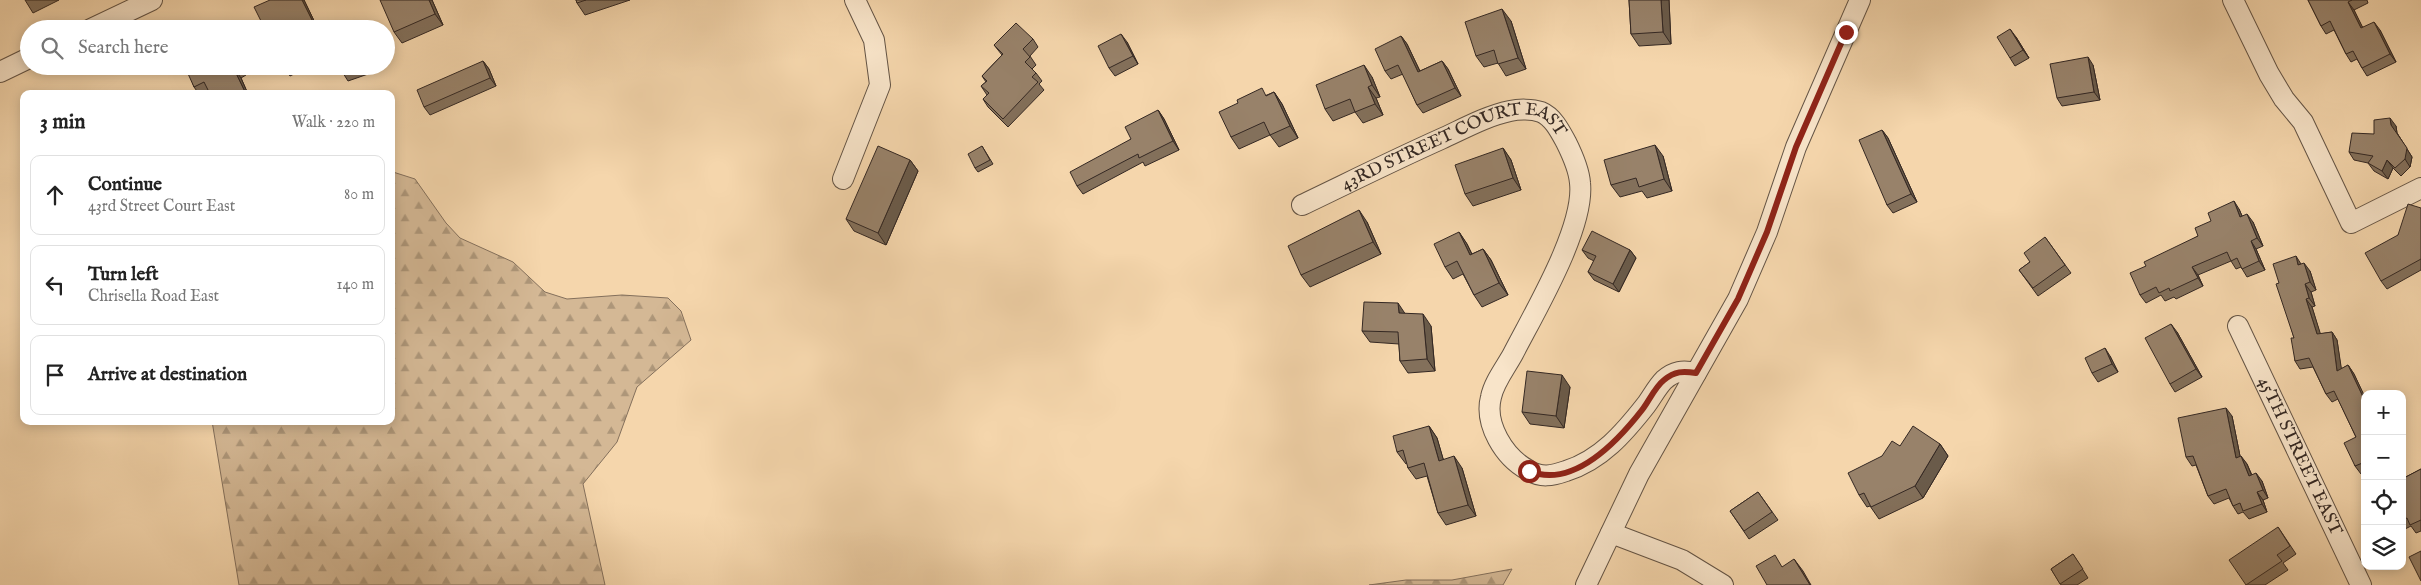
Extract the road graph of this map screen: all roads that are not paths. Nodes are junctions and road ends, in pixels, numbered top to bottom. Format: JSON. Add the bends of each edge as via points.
{"nodes":[{"id":1,"x":152,"y":0,"type":"edge"},
{"id":2,"x":855,"y":0,"type":"edge"},
{"id":3,"x":1860,"y":0,"type":"edge"},
{"id":4,"x":2233,"y":0,"type":"edge"},
{"id":5,"x":110,"y":20,"type":"edge"},
{"id":6,"x":20,"y":62,"type":"edge"},
{"id":7,"x":0,"y":72,"type":"edge"},
{"id":8,"x":843,"y":179,"type":"dead end"},
{"id":9,"x":2421,"y":188,"type":"edge"},
{"id":10,"x":1302,"y":205,"type":"dead end"},
{"id":11,"x":2238,"y":326,"type":"dead end"},
{"id":12,"x":1696,"y":373,"type":"junction"},
{"id":13,"x":1611,"y":533,"type":"junction"},
{"id":14,"x":1586,"y":585,"type":"edge"},
{"id":15,"x":1723,"y":585,"type":"edge"},
{"id":16,"x":2361,"y":585,"type":"edge"}],
"edges":[{"from":1,"to":5,"type":"street"},
{"from":2,"to":8,"type":"street","via":[[874,40],[880,85]]},
{"from":3,"to":12,"type":"street","via":[[1796,147],[1767,232],[1738,299]]},
{"from":4,"to":9,"type":"street","via":[[2269,74],[2303,122],[2351,223]]},
{"from":6,"to":7,"type":"street"},
{"from":10,"to":12,"type":"street","name":"43RD STREET COURT EAST","via":[[1479,122],[1511,111],[1541,112],[1552,119],[1570,149],[1581,185],[1575,220],[1566,246],[1491,395],[1489,417],[1501,442],[1519,464],[1534,473],[1550,476],[1569,470],[1590,461],[1606,449],[1628,427],[1663,381],[1682,370]]},
{"from":11,"to":16,"type":"street","name":"45TH STREET EAST"},
{"from":12,"to":13,"type":"street","via":[[1638,474]]},
{"from":13,"to":14,"type":"street"},
{"from":13,"to":15,"type":"street","via":[[1682,560]]}]}
